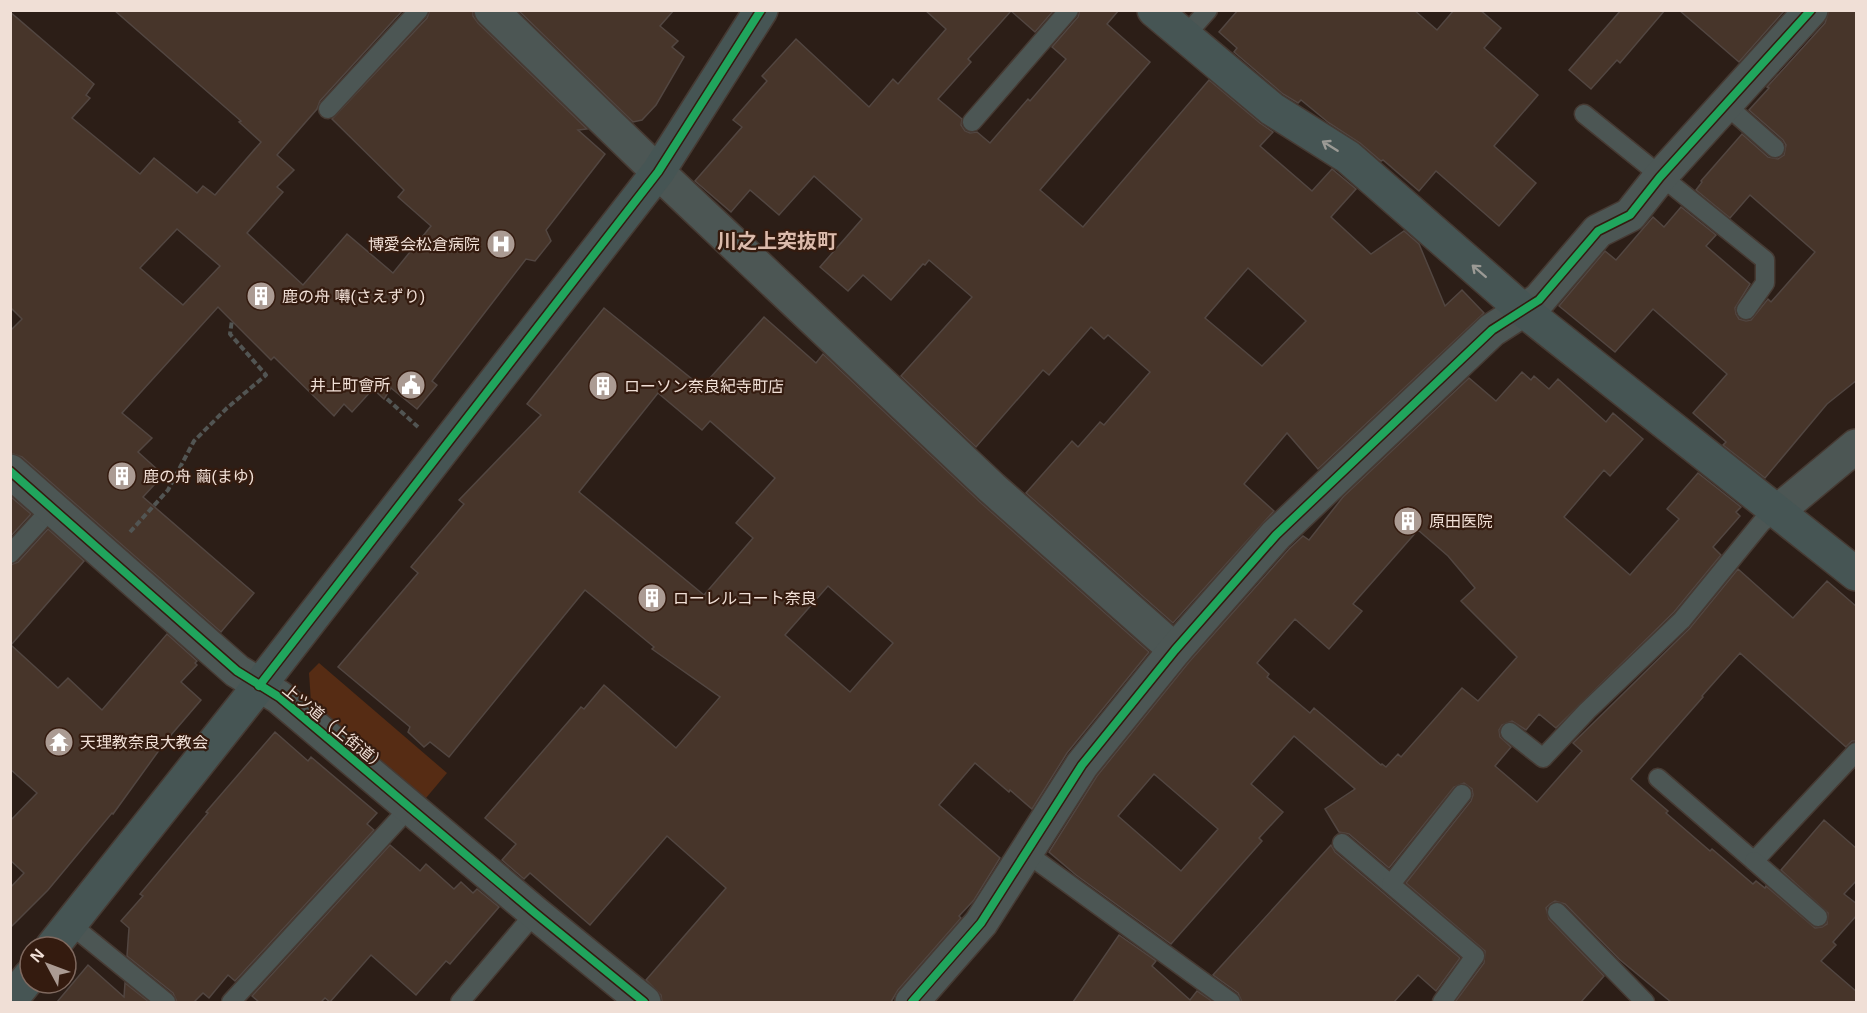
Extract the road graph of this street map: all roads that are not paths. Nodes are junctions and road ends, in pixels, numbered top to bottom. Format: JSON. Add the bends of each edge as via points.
{"nodes":[{"id":1,"x":419,"y":10,"type":"edge"},
{"id":2,"x":491,"y":10,"type":"edge"},
{"id":3,"x":761,"y":10,"type":"edge"},
{"id":4,"x":1069,"y":10,"type":"edge"},
{"id":5,"x":1154,"y":10,"type":"edge"},
{"id":6,"x":1208,"y":10,"type":"edge"},
{"id":7,"x":1811,"y":10,"type":"edge"},
{"id":8,"x":1184,"y":36,"type":"junction"},
{"id":9,"x":1726,"y":105,"type":"junction"},
{"id":10,"x":328,"y":109,"type":"dead end"},
{"id":11,"x":1584,"y":114,"type":"dead end"},
{"id":12,"x":972,"y":123,"type":"dead end"},
{"id":13,"x":1775,"y":148,"type":"dead end"},
{"id":14,"x":658,"y":172,"type":"junction"},
{"id":15,"x":1660,"y":177,"type":"junction"},
{"id":16,"x":1523,"y":310,"type":"junction"},
{"id":17,"x":1746,"y":310,"type":"dead end"},
{"id":18,"x":1857,"y":446,"type":"edge"},
{"id":19,"x":10,"y":471,"type":"edge"},
{"id":20,"x":52,"y":508,"type":"junction"},
{"id":21,"x":1778,"y":511,"type":"junction"},
{"id":22,"x":10,"y":554,"type":"edge"},
{"id":23,"x":1857,"y":574,"type":"edge"},
{"id":24,"x":1175,"y":650,"type":"junction"},
{"id":25,"x":259,"y":686,"type":"junction"},
{"id":26,"x":1510,"y":732,"type":"dead end"},
{"id":27,"x":1857,"y":752,"type":"edge"},
{"id":28,"x":1658,"y":778,"type":"dead end"},
{"id":29,"x":1462,"y":794,"type":"dead end"},
{"id":30,"x":410,"y":807,"type":"junction"},
{"id":31,"x":1342,"y":843,"type":"dead end"},
{"id":32,"x":1025,"y":852,"type":"junction"},
{"id":33,"x":1754,"y":861,"type":"junction"},
{"id":34,"x":1391,"y":884,"type":"junction"},
{"id":35,"x":1557,"y":912,"type":"dead end"},
{"id":36,"x":535,"y":913,"type":"junction"},
{"id":37,"x":1818,"y":917,"type":"dead end"},
{"id":38,"x":62,"y":935,"type":"edge"},
{"id":39,"x":78,"y":947,"type":"edge"},
{"id":40,"x":166,"y":1002,"type":"edge"},
{"id":41,"x":231,"y":1002,"type":"edge"},
{"id":42,"x":460,"y":1002,"type":"edge"},
{"id":43,"x":644,"y":1002,"type":"edge"},
{"id":44,"x":912,"y":1002,"type":"edge"},
{"id":45,"x":1231,"y":1002,"type":"edge"},
{"id":46,"x":1442,"y":1002,"type":"edge"},
{"id":47,"x":1645,"y":1002,"type":"edge"}],
"edges":[{"from":1,"to":10,"type":"lane"},
{"from":2,"to":14,"type":"street"},
{"from":3,"to":14,"type":"street"},
{"from":4,"to":12,"type":"lane"},
{"from":5,"to":8,"type":"street"},
{"from":6,"to":8,"type":"lane"},
{"from":7,"to":9,"type":"street"},
{"from":16,"to":8,"type":"street","one_way":true,"via":[[1348,157],[1272,110]]},
{"from":9,"to":13,"type":"lane"},
{"from":9,"to":15,"type":"street"},
{"from":11,"to":15,"type":"lane"},
{"from":14,"to":24,"type":"street","via":[[992,488]]},
{"from":14,"to":25,"type":"street"},
{"from":15,"to":16,"type":"street","via":[[1630,215],[1598,231],[1539,300]]},
{"from":15,"to":17,"type":"lane","via":[[1765,260],[1765,283]]},
{"from":16,"to":21,"type":"street"},
{"from":16,"to":24,"type":"street","via":[[1492,330],[1276,535]]},
{"from":18,"to":21,"type":"street"},
{"from":19,"to":20,"type":"street","name":"上ツ道（上街道）"},
{"from":20,"to":22,"type":"lane"},
{"from":20,"to":25,"type":"street","name":"上ツ道（上街道）"},
{"from":21,"to":23,"type":"street"},
{"from":21,"to":26,"type":"lane","via":[[1762,522],[1682,620],[1587,711],[1544,759]]},
{"from":24,"to":32,"type":"street","via":[[1082,765]]},
{"from":25,"to":30,"type":"street","name":"上ツ道（上街道）","via":[[279,697]]},
{"from":25,"to":38,"type":"street"},
{"from":27,"to":33,"type":"lane"},
{"from":28,"to":33,"type":"lane"},
{"from":29,"to":34,"type":"lane"},
{"from":30,"to":36,"type":"street","name":"上ツ道（上街道）"},
{"from":30,"to":41,"type":"lane"},
{"from":31,"to":34,"type":"lane"},
{"from":32,"to":44,"type":"street","via":[[981,923]]},
{"from":32,"to":45,"type":"lane"},
{"from":33,"to":37,"type":"lane"},
{"from":34,"to":46,"type":"lane","via":[[1475,956]]},
{"from":35,"to":47,"type":"lane"},
{"from":36,"to":42,"type":"lane"},
{"from":36,"to":43,"type":"street","name":"上ツ道（上街道）"},
{"from":39,"to":40,"type":"lane"}]}
